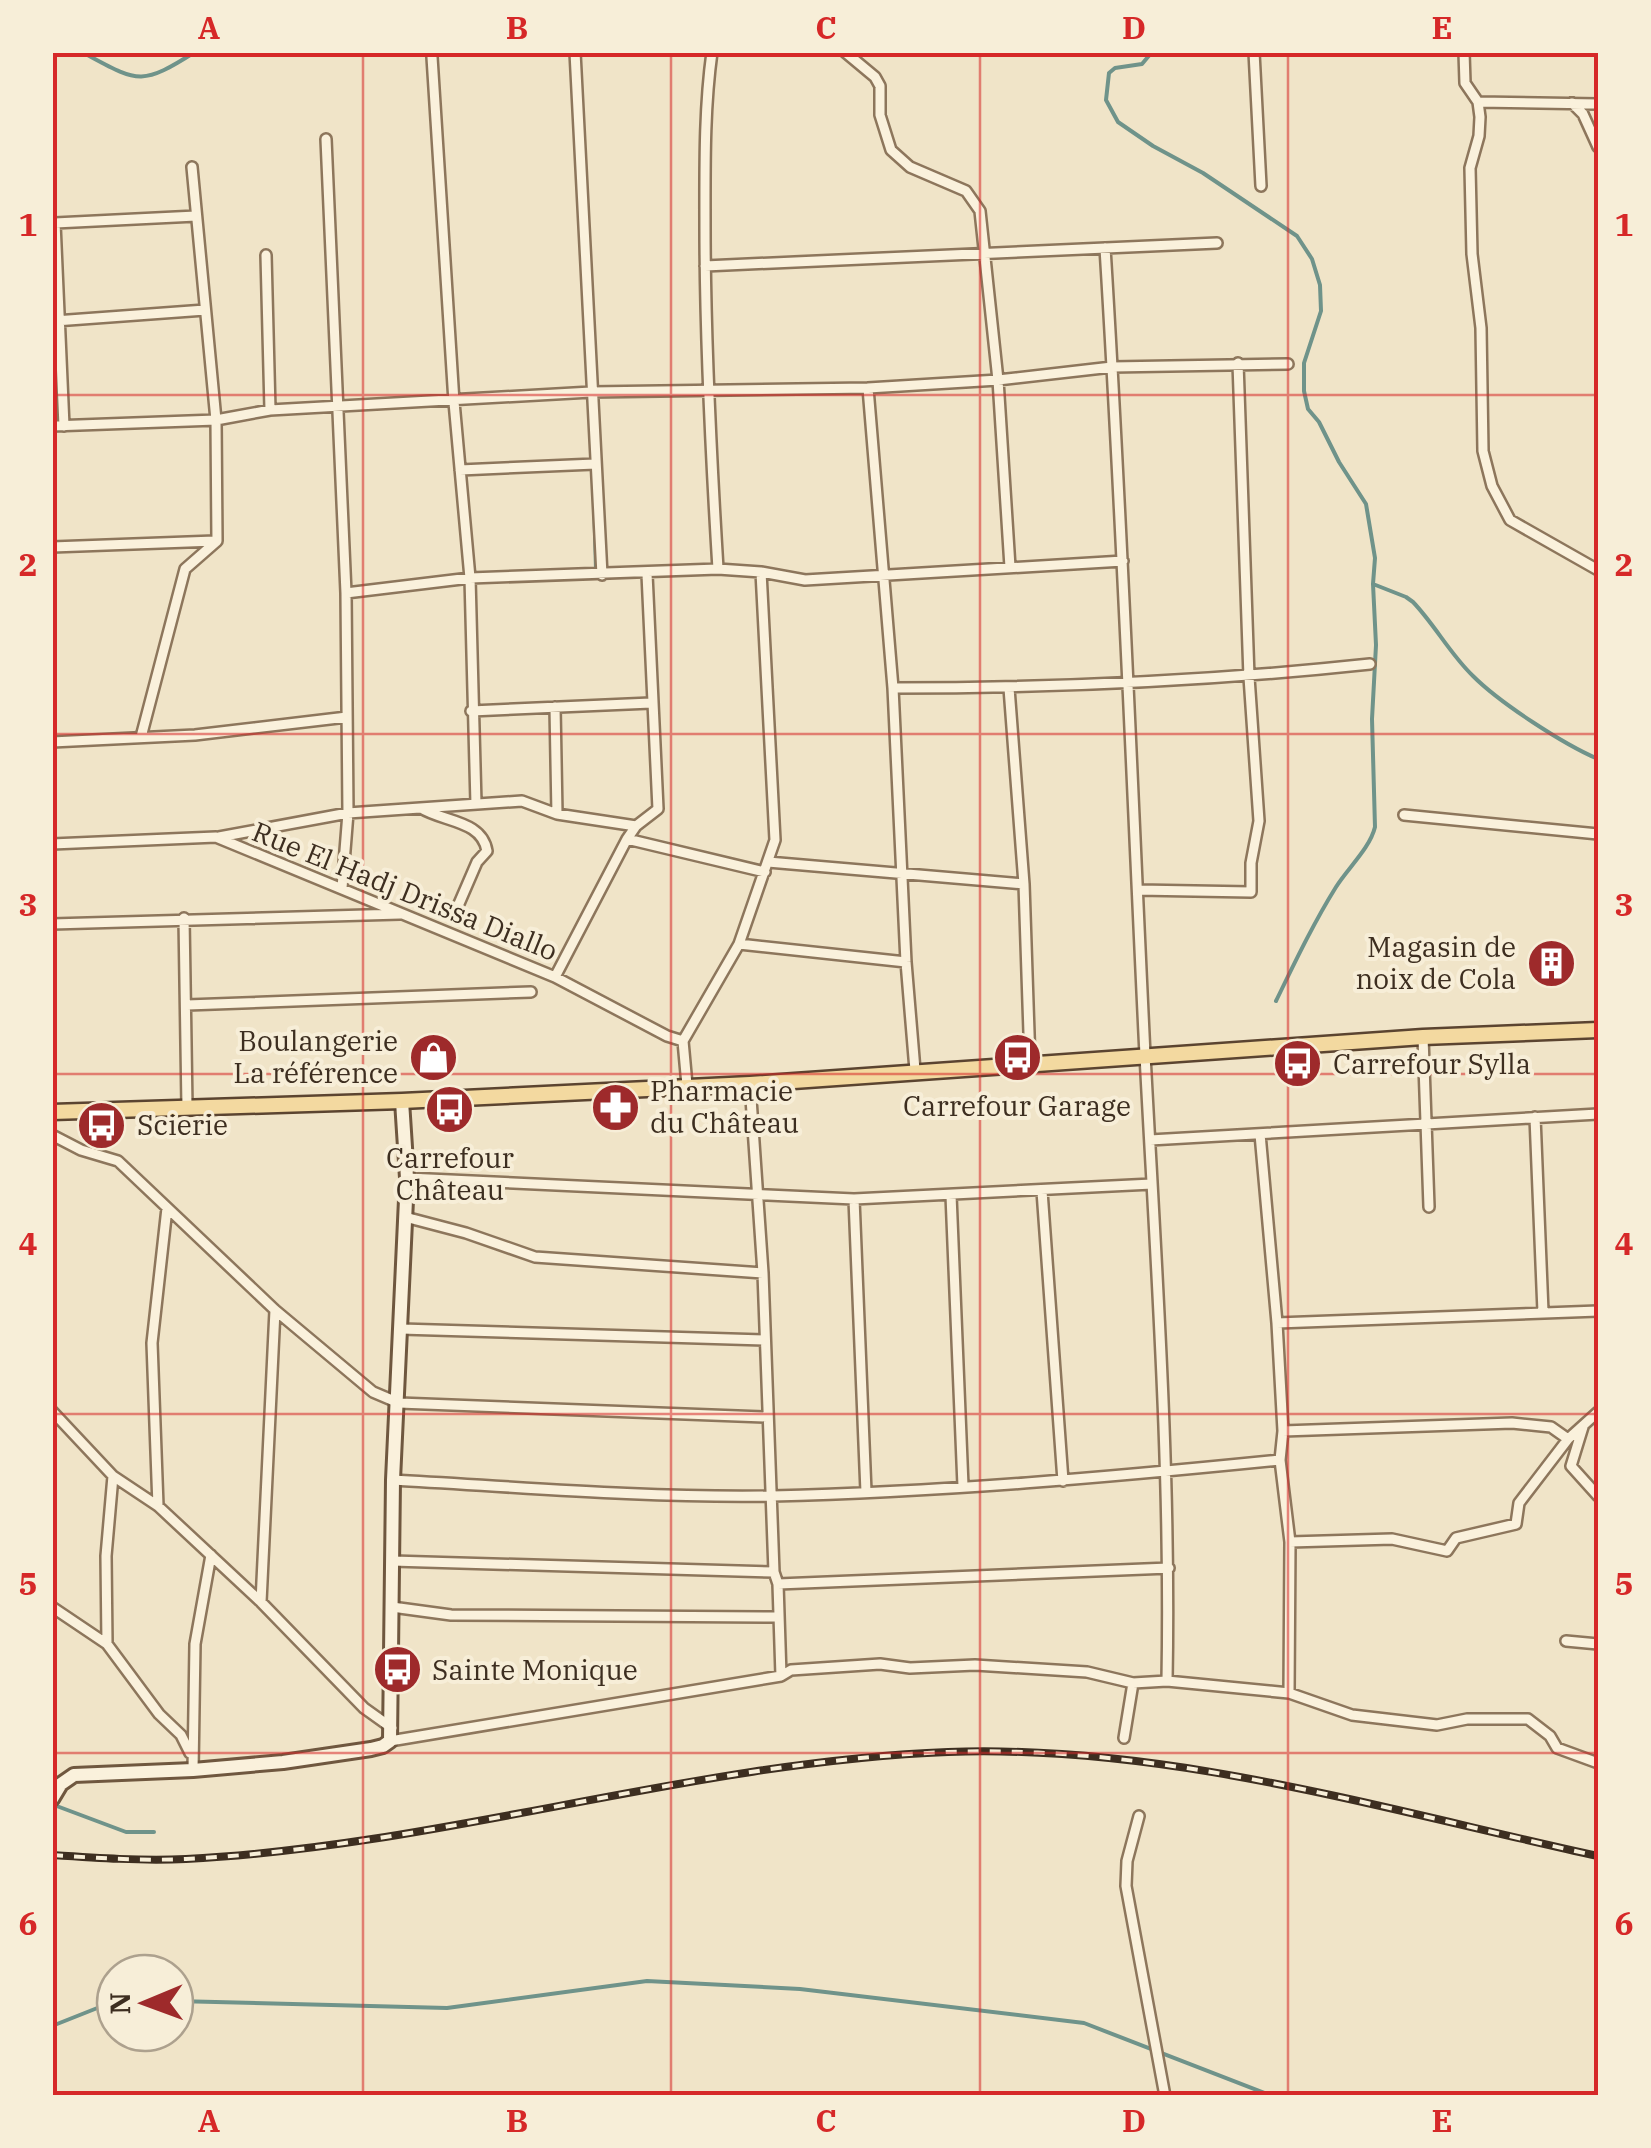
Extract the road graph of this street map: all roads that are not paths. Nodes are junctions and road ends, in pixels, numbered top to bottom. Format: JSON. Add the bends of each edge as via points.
{"nodes":[{"id":1,"x":575,"y":52,"type":"edge"},
{"id":2,"x":712,"y":52,"type":"edge"},
{"id":3,"x":845,"y":52,"type":"edge"},
{"id":4,"x":1254,"y":52,"type":"edge"},
{"id":5,"x":1464,"y":52,"type":"edge"},
{"id":6,"x":432,"y":57,"type":"dead end"},
{"id":7,"x":1478,"y":102,"type":"junction"},
{"id":8,"x":1572,"y":103,"type":"junction"},
{"id":9,"x":1598,"y":104,"type":"edge"},
{"id":10,"x":326,"y":140,"type":"dead end"},
{"id":11,"x":1598,"y":147,"type":"edge"},
{"id":12,"x":192,"y":167,"type":"dead end"},
{"id":13,"x":1262,"y":186,"type":"dead end"},
{"id":14,"x":196,"y":216,"type":"junction"},
{"id":15,"x":1217,"y":243,"type":"dead end"},
{"id":16,"x":1104,"y":248,"type":"junction"},
{"id":17,"x":984,"y":253,"type":"junction"},
{"id":18,"x":266,"y":255,"type":"dead end"},
{"id":19,"x":706,"y":266,"type":"junction"},
{"id":20,"x":205,"y":310,"type":"junction"},
{"id":21,"x":55,"y":321,"type":"edge"},
{"id":22,"x":1238,"y":363,"type":"junction"},
{"id":23,"x":1288,"y":364,"type":"dead end"},
{"id":24,"x":1112,"y":368,"type":"junction"},
{"id":25,"x":998,"y":380,"type":"junction"},
{"id":26,"x":868,"y":388,"type":"junction"},
{"id":27,"x":708,"y":390,"type":"junction"},
{"id":28,"x":591,"y":392,"type":"junction"},
{"id":29,"x":454,"y":402,"type":"junction"},
{"id":30,"x":340,"y":406,"type":"junction"},
{"id":31,"x":270,"y":410,"type":"junction"},
{"id":32,"x":216,"y":420,"type":"junction"},
{"id":33,"x":58,"y":426,"type":"edge"},
{"id":34,"x":596,"y":464,"type":"junction"},
{"id":35,"x":460,"y":470,"type":"junction"},
{"id":36,"x":218,"y":541,"type":"junction"},
{"id":37,"x":52,"y":548,"type":"edge"},
{"id":38,"x":1123,"y":561,"type":"junction"},
{"id":39,"x":1010,"y":567,"type":"junction"},
{"id":40,"x":718,"y":569,"type":"junction"},
{"id":41,"x":1598,"y":570,"type":"edge"},
{"id":42,"x":761,"y":572,"type":"junction"},
{"id":43,"x":647,"y":574,"type":"junction"},
{"id":44,"x":602,"y":575,"type":"junction"},
{"id":45,"x":885,"y":576,"type":"junction"},
{"id":46,"x":470,"y":578,"type":"junction"},
{"id":47,"x":346,"y":593,"type":"junction"},
{"id":48,"x":1370,"y":664,"type":"dead end"},
{"id":49,"x":1249,"y":677,"type":"junction"},
{"id":50,"x":1130,"y":680,"type":"junction"},
{"id":51,"x":893,"y":688,"type":"junction"},
{"id":52,"x":1009,"y":688,"type":"junction"},
{"id":53,"x":651,"y":703,"type":"junction"},
{"id":54,"x":556,"y":707,"type":"junction"},
{"id":55,"x":472,"y":711,"type":"junction"},
{"id":56,"x":347,"y":717,"type":"junction"},
{"id":57,"x":141,"y":737,"type":"junction"},
{"id":58,"x":52,"y":742,"type":"edge"},
{"id":59,"x":476,"y":804,"type":"junction"},
{"id":60,"x":422,"y":808,"type":"junction"},
{"id":61,"x":348,"y":813,"type":"junction"},
{"id":62,"x":557,"y":814,"type":"junction"},
{"id":63,"x":1404,"y":815,"type":"dead end"},
{"id":64,"x":636,"y":826,"type":"junction"},
{"id":65,"x":1598,"y":834,"type":"edge"},
{"id":66,"x":216,"y":838,"type":"junction"},
{"id":67,"x":628,"y":839,"type":"junction"},
{"id":68,"x":52,"y":844,"type":"edge"},
{"id":69,"x":766,"y":867,"type":"junction"},
{"id":70,"x":904,"y":875,"type":"junction"},
{"id":71,"x":1024,"y":884,"type":"junction"},
{"id":72,"x":342,"y":888,"type":"junction"},
{"id":73,"x":1138,"y":890,"type":"junction"},
{"id":74,"x":458,"y":906,"type":"dead end"},
{"id":75,"x":405,"y":914,"type":"junction"},
{"id":76,"x":184,"y":918,"type":"junction"},
{"id":77,"x":52,"y":924,"type":"edge"},
{"id":78,"x":739,"y":944,"type":"junction"},
{"id":79,"x":906,"y":962,"type":"junction"},
{"id":80,"x":555,"y":976,"type":"junction"},
{"id":81,"x":531,"y":992,"type":"dead end"},
{"id":82,"x":187,"y":1005,"type":"junction"},
{"id":83,"x":1598,"y":1030,"type":"edge"},
{"id":84,"x":1423,"y":1037,"type":"junction"},
{"id":85,"x":683,"y":1041,"type":"junction"},
{"id":86,"x":1145,"y":1056,"type":"junction"},
{"id":87,"x":1030,"y":1063,"type":"junction"},
{"id":88,"x":915,"y":1070,"type":"junction"},
{"id":89,"x":750,"y":1084,"type":"junction"},
{"id":90,"x":687,"y":1085,"type":"junction"},
{"id":91,"x":402,"y":1101,"type":"junction"},
{"id":92,"x":186,"y":1107,"type":"junction"},
{"id":93,"x":52,"y":1112,"type":"edge"},
{"id":94,"x":1598,"y":1114,"type":"edge"},
{"id":95,"x":1535,"y":1117,"type":"junction"},
{"id":96,"x":1426,"y":1122,"type":"junction"},
{"id":97,"x":1260,"y":1134,"type":"junction"},
{"id":98,"x":52,"y":1135,"type":"edge"},
{"id":99,"x":1150,"y":1140,"type":"junction"},
{"id":100,"x":407,"y":1178,"type":"junction"},
{"id":101,"x":1152,"y":1184,"type":"junction"},
{"id":102,"x":1042,"y":1191,"type":"junction"},
{"id":103,"x":951,"y":1195,"type":"junction"},
{"id":104,"x":759,"y":1197,"type":"junction"},
{"id":105,"x":854,"y":1200,"type":"junction"},
{"id":106,"x":1429,"y":1207,"type":"dead end"},
{"id":107,"x":167,"y":1208,"type":"junction"},
{"id":108,"x":405,"y":1218,"type":"junction"},
{"id":109,"x":763,"y":1272,"type":"junction"},
{"id":110,"x":275,"y":1310,"type":"junction"},
{"id":111,"x":1598,"y":1311,"type":"edge"},
{"id":112,"x":1544,"y":1312,"type":"junction"},
{"id":113,"x":1278,"y":1323,"type":"junction"},
{"id":114,"x":400,"y":1329,"type":"junction"},
{"id":115,"x":765,"y":1340,"type":"junction"},
{"id":116,"x":399,"y":1402,"type":"junction"},
{"id":117,"x":52,"y":1411,"type":"edge"},
{"id":118,"x":1598,"y":1412,"type":"edge"},
{"id":119,"x":767,"y":1417,"type":"junction"},
{"id":120,"x":1584,"y":1427,"type":"junction"},
{"id":121,"x":1283,"y":1431,"type":"junction"},
{"id":122,"x":1568,"y":1439,"type":"junction"},
{"id":123,"x":1280,"y":1460,"type":"junction"},
{"id":124,"x":1166,"y":1472,"type":"junction"},
{"id":125,"x":114,"y":1476,"type":"junction"},
{"id":126,"x":393,"y":1480,"type":"junction"},
{"id":127,"x":1063,"y":1481,"type":"junction"},
{"id":128,"x":963,"y":1486,"type":"junction"},
{"id":129,"x":866,"y":1492,"type":"junction"},
{"id":130,"x":770,"y":1496,"type":"junction"},
{"id":131,"x":1598,"y":1496,"type":"edge"},
{"id":132,"x":158,"y":1506,"type":"junction"},
{"id":133,"x":1290,"y":1542,"type":"junction"},
{"id":134,"x":211,"y":1555,"type":"junction"},
{"id":135,"x":392,"y":1561,"type":"junction"},
{"id":136,"x":1169,"y":1568,"type":"junction"},
{"id":137,"x":774,"y":1572,"type":"junction"},
{"id":138,"x":778,"y":1584,"type":"junction"},
{"id":139,"x":261,"y":1602,"type":"junction"},
{"id":140,"x":52,"y":1607,"type":"edge"},
{"id":141,"x":392,"y":1607,"type":"junction"},
{"id":142,"x":778,"y":1618,"type":"junction"},
{"id":143,"x":1566,"y":1641,"type":"dead end"},
{"id":144,"x":107,"y":1644,"type":"junction"},
{"id":145,"x":1598,"y":1644,"type":"edge"},
{"id":146,"x":781,"y":1676,"type":"junction"},
{"id":147,"x":1167,"y":1681,"type":"junction"},
{"id":148,"x":1133,"y":1684,"type":"junction"},
{"id":149,"x":1289,"y":1694,"type":"junction"},
{"id":150,"x":391,"y":1734,"type":"junction"},
{"id":151,"x":1124,"y":1738,"type":"dead end"},
{"id":152,"x":191,"y":1755,"type":"junction"},
{"id":153,"x":1598,"y":1763,"type":"edge"},
{"id":154,"x":193,"y":1770,"type":"junction"},
{"id":155,"x":54,"y":1792,"type":"edge"},
{"id":156,"x":1139,"y":1816,"type":"dead end"},
{"id":157,"x":1165,"y":2096,"type":"edge"}],
"edges":[{"from":1,"to":28,"type":"street"},
{"from":2,"to":19,"type":"street"},
{"from":3,"to":17,"type":"street","via":[[880,86],[891,150],[910,167],[966,191],[980,211]]},
{"from":4,"to":13,"type":"street"},
{"from":5,"to":7,"type":"street","via":[[1465,83]]},
{"from":6,"to":29,"type":"street"},
{"from":7,"to":8,"type":"street"},
{"from":7,"to":41,"type":"street","via":[[1471,219],[1483,450],[1492,486],[1510,520]]},
{"from":8,"to":9,"type":"street"},
{"from":8,"to":11,"type":"street"},
{"from":10,"to":30,"type":"street"},
{"from":12,"to":14,"type":"street"},
{"from":14,"to":20,"type":"street"},
{"from":14,"to":21,"type":"street","via":[[55,223]]},
{"from":15,"to":16,"type":"street"},
{"from":16,"to":17,"type":"street"},
{"from":16,"to":24,"type":"street"},
{"from":17,"to":19,"type":"street"},
{"from":17,"to":25,"type":"street"},
{"from":18,"to":31,"type":"street"},
{"from":19,"to":27,"type":"street"},
{"from":20,"to":21,"type":"street"},
{"from":20,"to":32,"type":"street"},
{"from":21,"to":33,"type":"street"},
{"from":22,"to":23,"type":"street"},
{"from":22,"to":24,"type":"street"},
{"from":22,"to":49,"type":"street"},
{"from":24,"to":25,"type":"street"},
{"from":24,"to":38,"type":"street"},
{"from":25,"to":26,"type":"street"},
{"from":25,"to":39,"type":"street"},
{"from":26,"to":27,"type":"street"},
{"from":26,"to":45,"type":"street"},
{"from":27,"to":28,"type":"street"},
{"from":27,"to":40,"type":"street"},
{"from":28,"to":29,"type":"street"},
{"from":28,"to":34,"type":"street"},
{"from":29,"to":30,"type":"street"},
{"from":29,"to":35,"type":"street"},
{"from":30,"to":31,"type":"street"},
{"from":30,"to":47,"type":"street"},
{"from":31,"to":32,"type":"street"},
{"from":32,"to":33,"type":"street"},
{"from":32,"to":36,"type":"street"},
{"from":34,"to":35,"type":"street"},
{"from":34,"to":44,"type":"street"},
{"from":35,"to":46,"type":"street"},
{"from":36,"to":37,"type":"street"},
{"from":36,"to":57,"type":"street","via":[[185,568]]},
{"from":38,"to":39,"type":"street"},
{"from":38,"to":50,"type":"street"},
{"from":39,"to":45,"type":"street"},
{"from":40,"to":42,"type":"street"},
{"from":40,"to":43,"type":"street"},
{"from":42,"to":45,"type":"street","via":[[805,580]]},
{"from":42,"to":69,"type":"street","via":[[775,840]]},
{"from":43,"to":44,"type":"street"},
{"from":43,"to":53,"type":"street"},
{"from":44,"to":46,"type":"street"},
{"from":45,"to":51,"type":"street"},
{"from":46,"to":47,"type":"street"},
{"from":46,"to":55,"type":"street"},
{"from":47,"to":56,"type":"street"},
{"from":48,"to":49,"type":"street"},
{"from":49,"to":50,"type":"street"},
{"from":49,"to":73,"type":"street","via":[[1259,822],[1251,892]]},
{"from":50,"to":52,"type":"street"},
{"from":50,"to":73,"type":"street"},
{"from":51,"to":52,"type":"street"},
{"from":51,"to":70,"type":"street"},
{"from":52,"to":71,"type":"street"},
{"from":53,"to":54,"type":"street"},
{"from":53,"to":64,"type":"street","via":[[658,810]]},
{"from":54,"to":55,"type":"street"},
{"from":54,"to":62,"type":"street"},
{"from":55,"to":59,"type":"street"},
{"from":56,"to":57,"type":"street"},
{"from":56,"to":61,"type":"street"},
{"from":57,"to":58,"type":"street"},
{"from":59,"to":60,"type":"street"},
{"from":59,"to":62,"type":"street","via":[[522,801]]},
{"from":60,"to":61,"type":"street"},
{"from":60,"to":74,"type":"street","via":[[469,826],[486,843]]},
{"from":61,"to":66,"type":"street"},
{"from":61,"to":72,"type":"street"},
{"from":62,"to":64,"type":"street"},
{"from":63,"to":65,"type":"street"},
{"from":64,"to":67,"type":"street"},
{"from":66,"to":68,"type":"street","name":"Rue El Hadj Drissa Diallo"},
{"from":66,"to":72,"type":"street","name":"Rue El Hadj Drissa Diallo"},
{"from":67,"to":69,"type":"street"},
{"from":67,"to":80,"type":"street"},
{"from":69,"to":70,"type":"street"},
{"from":69,"to":78,"type":"street"},
{"from":70,"to":71,"type":"street"},
{"from":70,"to":79,"type":"street"},
{"from":71,"to":87,"type":"street"},
{"from":72,"to":75,"type":"street","name":"Rue El Hadj Drissa Diallo"},
{"from":73,"to":86,"type":"street"},
{"from":75,"to":76,"type":"street"},
{"from":75,"to":80,"type":"street","name":"Rue El Hadj Drissa Diallo"},
{"from":76,"to":77,"type":"street"},
{"from":76,"to":82,"type":"street"},
{"from":78,"to":79,"type":"street"},
{"from":78,"to":85,"type":"street"},
{"from":79,"to":88,"type":"street"},
{"from":80,"to":85,"type":"street","name":"Rue El Hadj Drissa Diallo"},
{"from":81,"to":82,"type":"street"},
{"from":82,"to":92,"type":"street"},
{"from":83,"to":84,"type":"main road"},
{"from":84,"to":86,"type":"main road"},
{"from":84,"to":96,"type":"street"},
{"from":85,"to":90,"type":"street"},
{"from":86,"to":87,"type":"main road"},
{"from":86,"to":99,"type":"street"},
{"from":87,"to":88,"type":"main road"},
{"from":88,"to":89,"type":"main road"},
{"from":89,"to":90,"type":"main road"},
{"from":89,"to":104,"type":"street"},
{"from":90,"to":91,"type":"main road"},
{"from":91,"to":92,"type":"main road"},
{"from":91,"to":100,"type":"street"},
{"from":92,"to":93,"type":"main road"},
{"from":94,"to":95,"type":"street"},
{"from":95,"to":96,"type":"street"},
{"from":95,"to":112,"type":"street"},
{"from":96,"to":97,"type":"street"},
{"from":96,"to":106,"type":"street"},
{"from":97,"to":99,"type":"street"},
{"from":97,"to":113,"type":"street"},
{"from":98,"to":107,"type":"street","via":[[118,1161]]},
{"from":99,"to":101,"type":"street"},
{"from":100,"to":104,"type":"street"},
{"from":100,"to":108,"type":"street"},
{"from":101,"to":102,"type":"street"},
{"from":101,"to":124,"type":"street"},
{"from":102,"to":103,"type":"street"},
{"from":102,"to":127,"type":"street"},
{"from":103,"to":105,"type":"street"},
{"from":103,"to":128,"type":"street"},
{"from":104,"to":105,"type":"street"},
{"from":104,"to":109,"type":"street"},
{"from":105,"to":129,"type":"street"},
{"from":107,"to":110,"type":"street"},
{"from":107,"to":132,"type":"street","via":[[152,1343]]},
{"from":108,"to":109,"type":"street","via":[[535,1258]]},
{"from":108,"to":114,"type":"street"},
{"from":109,"to":115,"type":"street"},
{"from":110,"to":116,"type":"street","via":[[373,1392]]},
{"from":110,"to":139,"type":"street"},
{"from":111,"to":112,"type":"street"},
{"from":112,"to":113,"type":"street"},
{"from":113,"to":121,"type":"street"},
{"from":114,"to":115,"type":"street"},
{"from":114,"to":116,"type":"street"},
{"from":115,"to":119,"type":"street"},
{"from":116,"to":119,"type":"street"},
{"from":116,"to":126,"type":"street"},
{"from":117,"to":125,"type":"street"},
{"from":118,"to":120,"type":"street"},
{"from":119,"to":130,"type":"street"},
{"from":120,"to":122,"type":"street"},
{"from":120,"to":131,"type":"street","via":[[1570,1463]]},
{"from":121,"to":122,"type":"street","via":[[1512,1422],[1550,1427]]},
{"from":121,"to":123,"type":"street"},
{"from":122,"to":133,"type":"street","via":[[1519,1503],[1516,1524],[1456,1538],[1448,1550],[1392,1539]]},
{"from":123,"to":124,"type":"street"},
{"from":123,"to":133,"type":"street"},
{"from":124,"to":127,"type":"street"},
{"from":124,"to":136,"type":"street"},
{"from":125,"to":132,"type":"street"},
{"from":125,"to":144,"type":"street"},
{"from":126,"to":130,"type":"street"},
{"from":126,"to":135,"type":"street"},
{"from":127,"to":128,"type":"street"},
{"from":128,"to":129,"type":"street"},
{"from":129,"to":130,"type":"street"},
{"from":130,"to":137,"type":"street"},
{"from":132,"to":134,"type":"street"},
{"from":133,"to":149,"type":"street"},
{"from":134,"to":139,"type":"street"},
{"from":134,"to":152,"type":"street","via":[[195,1644]]},
{"from":135,"to":137,"type":"street"},
{"from":135,"to":141,"type":"street"},
{"from":136,"to":138,"type":"street"},
{"from":136,"to":147,"type":"street"},
{"from":137,"to":138,"type":"street"},
{"from":138,"to":142,"type":"street"},
{"from":139,"to":150,"type":"street"},
{"from":140,"to":144,"type":"street"},
{"from":141,"to":142,"type":"street","via":[[451,1615]]},
{"from":141,"to":150,"type":"street"},
{"from":142,"to":146,"type":"street"},
{"from":143,"to":145,"type":"street"},
{"from":144,"to":152,"type":"street"},
{"from":146,"to":148,"type":"street","via":[[880,1664],[975,1665],[1087,1672]]},
{"from":146,"to":150,"type":"street"},
{"from":147,"to":148,"type":"street"},
{"from":147,"to":149,"type":"street"},
{"from":148,"to":151,"type":"street"},
{"from":149,"to":153,"type":"street","via":[[1352,1715],[1437,1726],[1528,1719],[1558,1748]]},
{"from":150,"to":154,"type":"street","via":[[371,1749]]},
{"from":152,"to":154,"type":"street"},
{"from":154,"to":155,"type":"street","via":[[74,1774]]},
{"from":156,"to":157,"type":"street","via":[[1126,1886]]}]}
